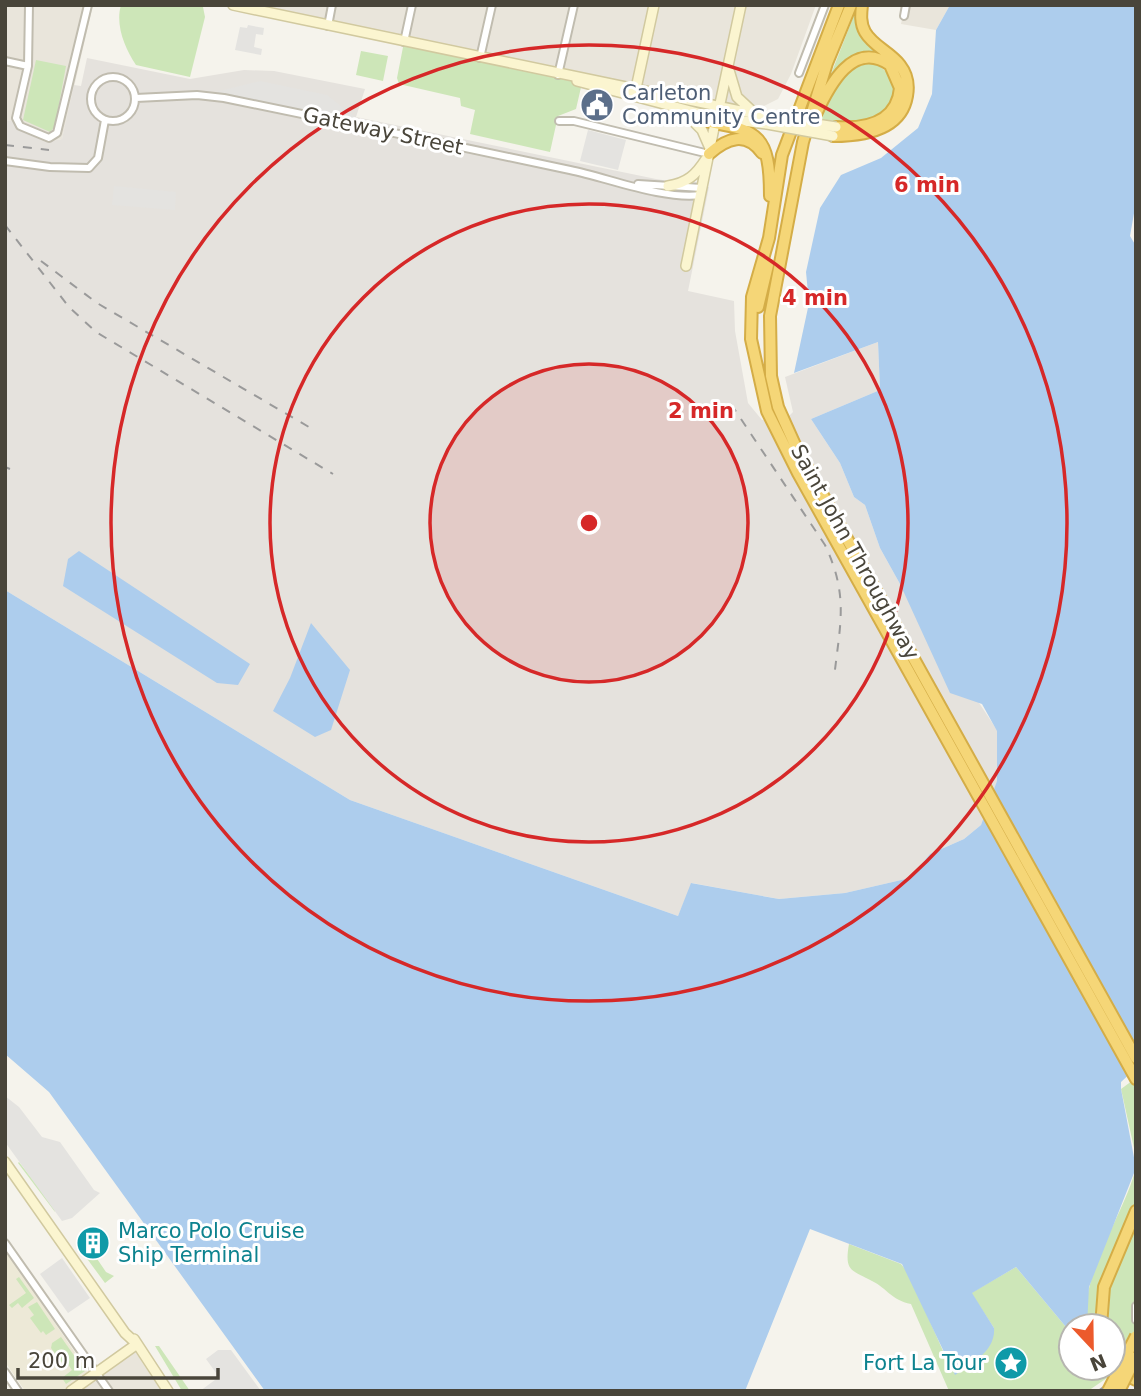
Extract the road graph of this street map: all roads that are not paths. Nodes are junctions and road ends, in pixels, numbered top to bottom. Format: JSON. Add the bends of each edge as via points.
{"nodes":[{"id":1,"x":29,"y":5,"type":"edge"},
{"id":2,"x":88,"y":5,"type":"edge"},
{"id":3,"x":233,"y":5,"type":"edge"},
{"id":4,"x":332,"y":5,"type":"edge"},
{"id":5,"x":412,"y":5,"type":"edge"},
{"id":6,"x":492,"y":5,"type":"edge"},
{"id":7,"x":574,"y":5,"type":"edge"},
{"id":8,"x":654,"y":5,"type":"edge"},
{"id":9,"x":741,"y":5,"type":"edge"},
{"id":10,"x":825,"y":5,"type":"edge"},
{"id":11,"x":839,"y":5,"type":"edge"},
{"id":12,"x":851,"y":5,"type":"edge"},
{"id":13,"x":862,"y":5,"type":"edge"},
{"id":14,"x":906,"y":5,"type":"edge"},
{"id":15,"x":253,"y":7,"type":"edge"},
{"id":16,"x":904,"y":16,"type":"dead end"},
{"id":17,"x":328,"y":26,"type":"junction"},
{"id":18,"x":404,"y":42,"type":"junction"},
{"id":19,"x":480,"y":58,"type":"junction"},
{"id":20,"x":5,"y":61,"type":"edge"},
{"id":21,"x":28,"y":66,"type":"junction"},
{"id":22,"x":729,"y":67,"type":"junction"},
{"id":23,"x":799,"y":73,"type":"dead end"},
{"id":24,"x":562,"y":76,"type":"junction"},
{"id":25,"x":635,"y":93,"type":"junction"},
{"id":26,"x":803,"y":95,"type":"junction"},
{"id":27,"x":136,"y":98,"type":"junction"},
{"id":28,"x":646,"y":102,"type":"junction"},
{"id":29,"x":719,"y":107,"type":"junction"},
{"id":30,"x":757,"y":114,"type":"junction"},
{"id":31,"x":692,"y":118,"type":"junction"},
{"id":32,"x":105,"y":120,"type":"junction"},
{"id":33,"x":768,"y":120,"type":"junction"},
{"id":34,"x":559,"y":121,"type":"dead end"},
{"id":35,"x":716,"y":121,"type":"junction"},
{"id":36,"x":835,"y":132,"type":"junction"},
{"id":37,"x":803,"y":142,"type":"junction"},
{"id":38,"x":710,"y":151,"type":"junction"},
{"id":39,"x":5,"y":161,"type":"edge"},
{"id":40,"x":768,"y":165,"type":"junction"},
{"id":41,"x":629,"y":183,"type":"junction"},
{"id":42,"x":668,"y":186,"type":"junction"},
{"id":43,"x":701,"y":191,"type":"junction"},
{"id":44,"x":687,"y":266,"type":"dead end"},
{"id":45,"x":756,"y":278,"type":"junction"},
{"id":46,"x":756,"y":368,"type":"junction"},
{"id":47,"x":773,"y":409,"type":"junction"},
{"id":48,"x":1136,"y":1058,"type":"edge"},
{"id":49,"x":1136,"y":1079,"type":"edge"},
{"id":50,"x":5,"y":1161,"type":"edge"},
{"id":51,"x":1136,"y":1211,"type":"edge"},
{"id":52,"x":5,"y":1243,"type":"edge"},
{"id":53,"x":1136,"y":1306,"type":"edge"},
{"id":54,"x":1102,"y":1312,"type":"edge"},
{"id":55,"x":1136,"y":1320,"type":"edge"},
{"id":56,"x":1136,"y":1336,"type":"edge"},
{"id":57,"x":136,"y":1344,"type":"junction"},
{"id":58,"x":1136,"y":1357,"type":"edge"},
{"id":59,"x":5,"y":1372,"type":"edge"},
{"id":60,"x":97,"y":1372,"type":"junction"},
{"id":61,"x":18,"y":1391,"type":"edge"},
{"id":62,"x":71,"y":1391,"type":"edge"},
{"id":63,"x":109,"y":1391,"type":"edge"},
{"id":64,"x":168,"y":1391,"type":"edge"},
{"id":65,"x":1108,"y":1391,"type":"edge"},
{"id":66,"x":1119,"y":1391,"type":"edge"}],
"edges":[{"from":1,"to":21,"type":"street"},
{"from":2,"to":21,"type":"street","via":[[54,136],[46,138],[17,121]]},
{"from":3,"to":15,"type":"street"},
{"from":4,"to":17,"type":"street"},
{"from":5,"to":18,"type":"street"},
{"from":6,"to":19,"type":"street"},
{"from":7,"to":24,"type":"street"},
{"from":8,"to":25,"type":"street"},
{"from":9,"to":22,"type":"street"},
{"from":10,"to":23,"type":"street"},
{"from":11,"to":26,"type":"highway","name":"Saint John Throughway"},
{"from":12,"to":37,"type":"highway","name":"Saint John Throughway"},
{"from":13,"to":36,"type":"highway","via":[[865,32],[905,73],[906,101],[896,118],[877,131],[855,136]]},
{"from":14,"to":16,"type":"street"},
{"from":15,"to":17,"type":"street"},
{"from":17,"to":18,"type":"street"},
{"from":18,"to":19,"type":"street"},
{"from":19,"to":24,"type":"street"},
{"from":20,"to":21,"type":"street"},
{"from":22,"to":29,"type":"street"},
{"from":22,"to":30,"type":"street","via":[[737,97]]},
{"from":24,"to":25,"type":"street"},
{"from":25,"to":28,"type":"street"},
{"from":25,"to":29,"type":"street"},
{"from":26,"to":45,"type":"highway","name":"Saint John Throughway","via":[[782,155],[769,238]]},
{"from":26,"to":46,"type":"highway","name":"Saint John Throughway","via":[[758,304]]},
{"from":27,"to":32,"type":"street","via":[[126,117]]},
{"from":27,"to":32,"type":"street","via":[[125,80],[104,79],[93,89],[91,104]]},
{"from":27,"to":41,"type":"street","name":"Gateway Street","via":[[224,98]]},
{"from":28,"to":31,"type":"street"},
{"from":28,"to":35,"type":"street"},
{"from":29,"to":30,"type":"street"},
{"from":29,"to":35,"type":"street"},
{"from":30,"to":33,"type":"street"},
{"from":31,"to":35,"type":"highway"},
{"from":31,"to":38,"type":"street"},
{"from":32,"to":39,"type":"street","via":[[98,158],[89,168]]},
{"from":33,"to":35,"type":"street"},
{"from":33,"to":36,"type":"street","bridge":true},
{"from":34,"to":38,"type":"street"},
{"from":35,"to":38,"type":"street"},
{"from":35,"to":40,"type":"highway","via":[[757,136]]},
{"from":36,"to":37,"type":"highway","via":[[869,125],[891,112],[900,88],[890,65],[872,57],[845,66]]},
{"from":37,"to":47,"type":"highway","name":"Saint John Throughway","via":[[770,316]]},
{"from":38,"to":40,"type":"highway","via":[[741,138],[754,144]]},
{"from":38,"to":42,"type":"street","via":[[694,176]]},
{"from":38,"to":43,"type":"street"},
{"from":40,"to":45,"type":"highway","via":[[769,211]]},
{"from":41,"to":42,"type":"street","name":"Gateway Street"},
{"from":41,"to":43,"type":"street","name":"Gateway Street","via":[[680,196]]},
{"from":42,"to":43,"type":"street","name":"Gateway Street"},
{"from":43,"to":44,"type":"street"},
{"from":45,"to":46,"type":"highway","name":"Saint John Throughway","via":[[751,318]]},
{"from":46,"to":47,"type":"highway","name":"Saint John Throughway"},
{"from":47,"to":48,"type":"highway","name":"Saint John Throughway"},
{"from":47,"to":49,"type":"highway","name":"Saint John Throughway","via":[[787,453]]},
{"from":50,"to":57,"type":"street"},
{"from":51,"to":54,"type":"highway","via":[[1104,1287]]},
{"from":52,"to":60,"type":"street"},
{"from":53,"to":55,"type":"street"},
{"from":56,"to":65,"type":"highway","bridge":true},
{"from":57,"to":60,"type":"street"},
{"from":57,"to":64,"type":"street"},
{"from":58,"to":66,"type":"highway","bridge":true},
{"from":59,"to":61,"type":"street"},
{"from":60,"to":62,"type":"street"},
{"from":60,"to":63,"type":"street"}]}
